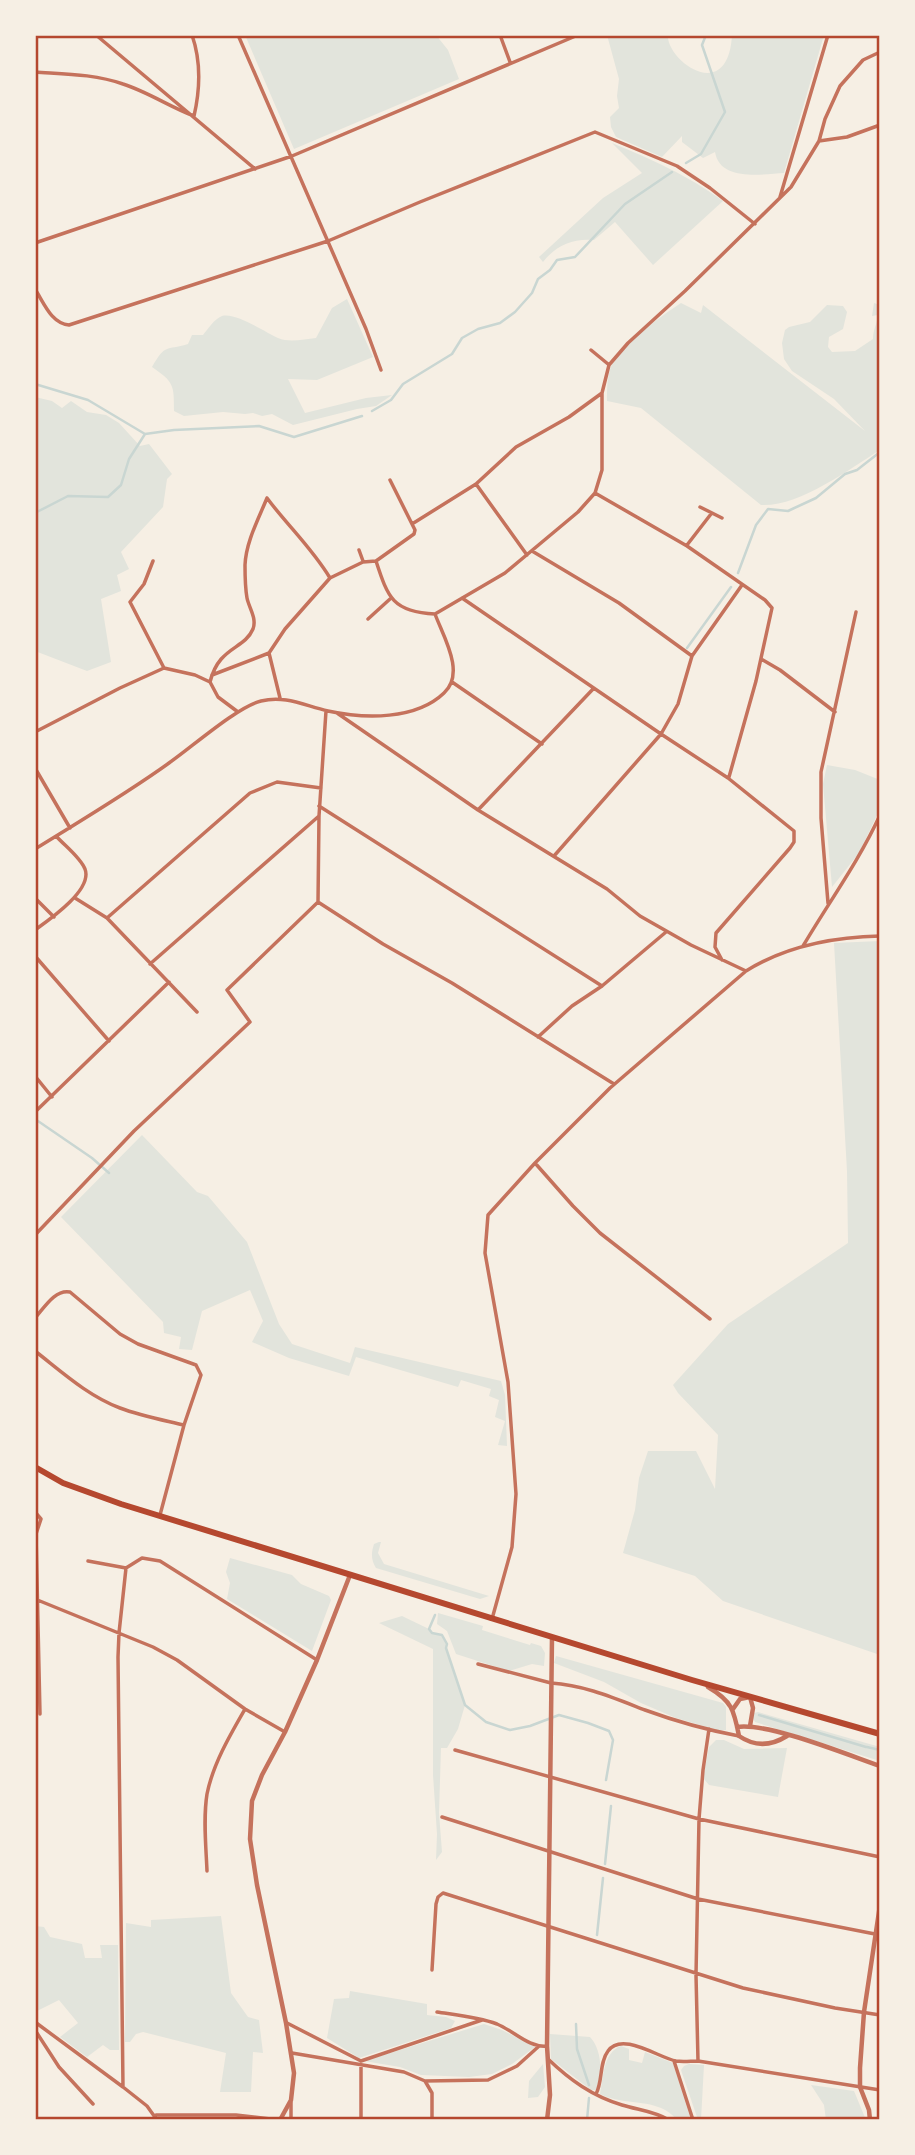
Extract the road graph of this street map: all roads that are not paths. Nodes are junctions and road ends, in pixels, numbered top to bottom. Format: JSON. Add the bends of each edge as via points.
{"nodes":[{"id":1,"x":96,"y":35,"type":"edge"},
{"id":2,"x":192,"y":35,"type":"edge"},
{"id":3,"x":238,"y":35,"type":"edge"},
{"id":4,"x":500,"y":35,"type":"edge"},
{"id":5,"x":578,"y":35,"type":"edge"},
{"id":6,"x":828,"y":35,"type":"edge"},
{"id":7,"x":880,"y":52,"type":"edge"},
{"id":8,"x":510,"y":62,"type":"junction"},
{"id":9,"x":35,"y":72,"type":"edge"},
{"id":10,"x":194,"y":116,"type":"junction"},
{"id":11,"x":880,"y":125,"type":"edge"},
{"id":12,"x":819,"y":141,"type":"junction"},
{"id":13,"x":292,"y":156,"type":"junction"},
{"id":14,"x":256,"y":170,"type":"junction"},
{"id":15,"x":780,"y":199,"type":"junction"},
{"id":16,"x":755,"y":224,"type":"junction"},
{"id":17,"x":328,"y":242,"type":"junction"},
{"id":18,"x":35,"y":243,"type":"edge"},
{"id":19,"x":35,"y":289,"type":"edge"},
{"id":20,"x":591,"y":350,"type":"dead end"},
{"id":21,"x":609,"y":365,"type":"junction"},
{"id":22,"x":381,"y":370,"type":"dead end"},
{"id":23,"x":602,"y":393,"type":"junction"},
{"id":24,"x":390,"y":480,"type":"dead end"},
{"id":25,"x":476,"y":484,"type":"junction"},
{"id":26,"x":595,"y":493,"type":"junction"},
{"id":27,"x":700,"y":507,"type":"dead end"},
{"id":28,"x":711,"y":514,"type":"junction"},
{"id":29,"x":722,"y":518,"type":"dead end"},
{"id":30,"x":412,"y":524,"type":"junction"},
{"id":31,"x":687,"y":546,"type":"junction"},
{"id":32,"x":359,"y":550,"type":"dead end"},
{"id":33,"x":532,"y":551,"type":"junction"},
{"id":34,"x":527,"y":555,"type":"junction"},
{"id":35,"x":153,"y":561,"type":"dead end"},
{"id":36,"x":376,"y":561,"type":"junction"},
{"id":37,"x":363,"y":562,"type":"junction"},
{"id":38,"x":330,"y":578,"type":"junction"},
{"id":39,"x":742,"y":585,"type":"junction"},
{"id":40,"x":390,"y":598,"type":"junction"},
{"id":41,"x":462,"y":598,"type":"junction"},
{"id":42,"x":856,"y":612,"type":"dead end"},
{"id":43,"x":435,"y":614,"type":"junction"},
{"id":44,"x":368,"y":619,"type":"dead end"},
{"id":45,"x":269,"y":653,"type":"junction"},
{"id":46,"x":692,"y":656,"type":"junction"},
{"id":47,"x":761,"y":659,"type":"junction"},
{"id":48,"x":164,"y":668,"type":"junction"},
{"id":49,"x":212,"y":675,"type":"junction"},
{"id":50,"x":210,"y":682,"type":"junction"},
{"id":51,"x":452,"y":682,"type":"junction"},
{"id":52,"x":594,"y":688,"type":"junction"},
{"id":53,"x":280,"y":698,"type":"junction"},
{"id":54,"x":326,"y":711,"type":"junction"},
{"id":55,"x":238,"y":712,"type":"junction"},
{"id":56,"x":335,"y":712,"type":"junction"},
{"id":57,"x":835,"y":712,"type":"junction"},
{"id":58,"x":35,"y":732,"type":"edge"},
{"id":59,"x":661,"y":734,"type":"junction"},
{"id":60,"x":542,"y":744,"type":"junction"},
{"id":61,"x":35,"y":768,"type":"edge"},
{"id":62,"x":728,"y":778,"type":"junction"},
{"id":63,"x":321,"y":788,"type":"junction"},
{"id":64,"x":319,"y":806,"type":"junction"},
{"id":65,"x":478,"y":810,"type":"junction"},
{"id":66,"x":880,"y":815,"type":"edge"},
{"id":67,"x":319,"y":816,"type":"junction"},
{"id":68,"x":69,"y":828,"type":"junction"},
{"id":69,"x":56,"y":836,"type":"junction"},
{"id":70,"x":35,"y":849,"type":"edge"},
{"id":71,"x":554,"y":856,"type":"junction"},
{"id":72,"x":35,"y":898,"type":"edge"},
{"id":73,"x":75,"y":898,"type":"junction"},
{"id":74,"x":318,"y":902,"type":"junction"},
{"id":75,"x":828,"y":903,"type":"junction"},
{"id":76,"x":54,"y":916,"type":"junction"},
{"id":77,"x":107,"y":918,"type":"junction"},
{"id":78,"x":35,"y":930,"type":"edge"},
{"id":79,"x":666,"y":932,"type":"junction"},
{"id":80,"x":879,"y":935,"type":"edge"},
{"id":81,"x":803,"y":946,"type":"junction"},
{"id":82,"x":35,"y":956,"type":"edge"},
{"id":83,"x":722,"y":960,"type":"junction"},
{"id":84,"x":150,"y":964,"type":"junction"},
{"id":85,"x":746,"y":971,"type":"junction"},
{"id":86,"x":169,"y":982,"type":"junction"},
{"id":87,"x":602,"y":986,"type":"junction"},
{"id":88,"x":197,"y":1012,"type":"dead end"},
{"id":89,"x":538,"y":1037,"type":"junction"},
{"id":90,"x":109,"y":1041,"type":"junction"},
{"id":91,"x":35,"y":1076,"type":"edge"},
{"id":92,"x":614,"y":1084,"type":"junction"},
{"id":93,"x":52,"y":1097,"type":"junction"},
{"id":94,"x":35,"y":1112,"type":"edge"},
{"id":95,"x":535,"y":1163,"type":"junction"},
{"id":96,"x":35,"y":1235,"type":"edge"},
{"id":97,"x":35,"y":1318,"type":"edge"},
{"id":98,"x":710,"y":1319,"type":"dead end"},
{"id":99,"x":35,"y":1351,"type":"edge"},
{"id":100,"x":184,"y":1425,"type":"junction"},
{"id":101,"x":35,"y":1466,"type":"edge"},
{"id":102,"x":35,"y":1512,"type":"edge"},
{"id":103,"x":160,"y":1515,"type":"junction"},
{"id":104,"x":88,"y":1561,"type":"dead end"},
{"id":105,"x":126,"y":1567,"type":"junction"},
{"id":106,"x":350,"y":1575,"type":"junction"},
{"id":107,"x":36,"y":1600,"type":"edge"},
{"id":108,"x":492,"y":1619,"type":"junction"},
{"id":109,"x":118,"y":1633,"type":"junction"},
{"id":110,"x":552,"y":1637,"type":"junction"},
{"id":111,"x":317,"y":1660,"type":"junction"},
{"id":112,"x":478,"y":1664,"type":"dead end"},
{"id":113,"x":699,"y":1682,"type":"junction"},
{"id":114,"x":551,"y":1684,"type":"junction"},
{"id":115,"x":750,"y":1697,"type":"junction"},
{"id":116,"x":761,"y":1700,"type":"junction"},
{"id":117,"x":753,"y":1708,"type":"junction"},
{"id":118,"x":245,"y":1709,"type":"junction"},
{"id":119,"x":733,"y":1710,"type":"junction"},
{"id":120,"x":40,"y":1714,"type":"dead end"},
{"id":121,"x":750,"y":1726,"type":"junction"},
{"id":122,"x":737,"y":1727,"type":"junction"},
{"id":123,"x":709,"y":1729,"type":"junction"},
{"id":124,"x":285,"y":1732,"type":"junction"},
{"id":125,"x":726,"y":1733,"type":"junction"},
{"id":126,"x":880,"y":1734,"type":"edge"},
{"id":127,"x":739,"y":1736,"type":"junction"},
{"id":128,"x":788,"y":1736,"type":"junction"},
{"id":129,"x":455,"y":1749,"type":"dead end"},
{"id":130,"x":880,"y":1766,"type":"edge"},
{"id":131,"x":552,"y":1777,"type":"junction"},
{"id":132,"x":442,"y":1817,"type":"dead end"},
{"id":133,"x":699,"y":1819,"type":"junction"},
{"id":134,"x":548,"y":1852,"type":"junction"},
{"id":135,"x":880,"y":1857,"type":"edge"},
{"id":136,"x":207,"y":1871,"type":"dead end"},
{"id":137,"x":698,"y":1899,"type":"junction"},
{"id":138,"x":880,"y":1905,"type":"edge"},
{"id":139,"x":549,"y":1925,"type":"junction"},
{"id":140,"x":877,"y":1935,"type":"edge"},
{"id":141,"x":432,"y":1970,"type":"dead end"},
{"id":142,"x":696,"y":1975,"type":"junction"},
{"id":143,"x":437,"y":2012,"type":"dead end"},
{"id":144,"x":864,"y":2012,"type":"junction"},
{"id":145,"x":880,"y":2015,"type":"edge"},
{"id":146,"x":482,"y":2020,"type":"junction"},
{"id":147,"x":35,"y":2022,"type":"edge"},
{"id":148,"x":286,"y":2023,"type":"junction"},
{"id":149,"x":35,"y":2031,"type":"edge"},
{"id":150,"x":547,"y":2046,"type":"junction"},
{"id":151,"x":538,"y":2047,"type":"junction"},
{"id":152,"x":292,"y":2053,"type":"junction"},
{"id":153,"x":547,"y":2058,"type":"junction"},
{"id":154,"x":674,"y":2061,"type":"junction"},
{"id":155,"x":698,"y":2062,"type":"junction"},
{"id":156,"x":361,"y":2063,"type":"junction"},
{"id":157,"x":425,"y":2081,"type":"junction"},
{"id":158,"x":123,"y":2087,"type":"junction"},
{"id":159,"x":860,"y":2087,"type":"junction"},
{"id":160,"x":880,"y":2090,"type":"edge"},
{"id":161,"x":596,"y":2094,"type":"junction"},
{"id":162,"x":291,"y":2100,"type":"junction"},
{"id":163,"x":93,"y":2104,"type":"dead end"},
{"id":164,"x":156,"y":2118,"type":"edge"},
{"id":165,"x":279,"y":2120,"type":"edge"},
{"id":166,"x":291,"y":2120,"type":"edge"},
{"id":167,"x":361,"y":2120,"type":"edge"},
{"id":168,"x":432,"y":2120,"type":"edge"},
{"id":169,"x":548,"y":2120,"type":"edge"},
{"id":170,"x":669,"y":2120,"type":"edge"},
{"id":171,"x":693,"y":2120,"type":"edge"},
{"id":172,"x":870,"y":2120,"type":"edge"}],
"edges":[{"from":1,"to":10,"type":"street"},
{"from":2,"to":10,"type":"street","via":[[198,82]]},
{"from":3,"to":13,"type":"street"},
{"from":4,"to":8,"type":"street"},
{"from":5,"to":8,"type":"street"},
{"from":6,"to":15,"type":"street"},
{"from":7,"to":12,"type":"street","via":[[863,60],[840,86]]},
{"from":8,"to":13,"type":"street"},
{"from":9,"to":10,"type":"street","via":[[124,84]]},
{"from":10,"to":14,"type":"street"},
{"from":11,"to":12,"type":"street"},
{"from":12,"to":15,"type":"street"},
{"from":13,"to":14,"type":"street"},
{"from":13,"to":17,"type":"street"},
{"from":14,"to":18,"type":"street"},
{"from":15,"to":16,"type":"street"},
{"from":16,"to":17,"type":"street","via":[[677,166],[595,132]]},
{"from":16,"to":21,"type":"street"},
{"from":17,"to":19,"type":"street","via":[[69,325],[55,320]]},
{"from":17,"to":22,"type":"street"},
{"from":20,"to":21,"type":"street"},
{"from":21,"to":23,"type":"street"},
{"from":23,"to":25,"type":"street","via":[[516,447]]},
{"from":23,"to":26,"type":"street","via":[[602,470]]},
{"from":24,"to":30,"type":"street"},
{"from":25,"to":30,"type":"street"},
{"from":25,"to":34,"type":"street"},
{"from":26,"to":31,"type":"street"},
{"from":26,"to":33,"type":"street"},
{"from":27,"to":28,"type":"street"},
{"from":28,"to":29,"type":"street"},
{"from":28,"to":31,"type":"street"},
{"from":30,"to":36,"type":"street","via":[[414,534]]},
{"from":31,"to":39,"type":"street"},
{"from":32,"to":37,"type":"street"},
{"from":33,"to":34,"type":"street"},
{"from":33,"to":46,"type":"street","via":[[619,603]]},
{"from":34,"to":41,"type":"street"},
{"from":35,"to":48,"type":"street","via":[[130,602]]},
{"from":36,"to":37,"type":"street"},
{"from":36,"to":40,"type":"street"},
{"from":37,"to":38,"type":"street"},
{"from":38,"to":45,"type":"street"},
{"from":38,"to":49,"type":"street","via":[[267,498],[246,554],[247,599],[254,627],[220,658]]},
{"from":39,"to":46,"type":"street"},
{"from":39,"to":47,"type":"street","via":[[765,600],[772,612]]},
{"from":40,"to":43,"type":"street","via":[[415,613]]},
{"from":40,"to":44,"type":"street"},
{"from":41,"to":43,"type":"street"},
{"from":41,"to":52,"type":"street"},
{"from":42,"to":57,"type":"street"},
{"from":43,"to":51,"type":"street","via":[[451,656]]},
{"from":45,"to":49,"type":"street"},
{"from":45,"to":53,"type":"street"},
{"from":46,"to":59,"type":"street","via":[[678,704]]},
{"from":47,"to":57,"type":"street"},
{"from":47,"to":62,"type":"street"},
{"from":48,"to":50,"type":"street"},
{"from":48,"to":58,"type":"street"},
{"from":49,"to":50,"type":"street"},
{"from":50,"to":55,"type":"street","via":[[218,697]]},
{"from":51,"to":56,"type":"street","via":[[438,699],[414,711],[377,715]]},
{"from":51,"to":60,"type":"street"},
{"from":52,"to":59,"type":"street"},
{"from":52,"to":60,"type":"street"},
{"from":53,"to":54,"type":"street"},
{"from":53,"to":55,"type":"street"},
{"from":54,"to":56,"type":"street"},
{"from":54,"to":63,"type":"street"},
{"from":55,"to":68,"type":"street"},
{"from":56,"to":65,"type":"street"},
{"from":57,"to":75,"type":"street","via":[[821,772]]},
{"from":59,"to":62,"type":"street"},
{"from":59,"to":71,"type":"street"},
{"from":60,"to":65,"type":"street"},
{"from":61,"to":68,"type":"street"},
{"from":62,"to":83,"type":"street","via":[[788,824],[794,842],[716,933],[715,947]]},
{"from":63,"to":64,"type":"street"},
{"from":63,"to":77,"type":"street","via":[[276,782],[250,793]]},
{"from":64,"to":67,"type":"street"},
{"from":64,"to":87,"type":"street"},
{"from":65,"to":71,"type":"street"},
{"from":66,"to":75,"type":"street","via":[[864,849]]},
{"from":67,"to":74,"type":"street"},
{"from":67,"to":84,"type":"street"},
{"from":68,"to":69,"type":"street"},
{"from":69,"to":70,"type":"street"},
{"from":69,"to":73,"type":"street","via":[[86,873]]},
{"from":71,"to":79,"type":"street"},
{"from":72,"to":76,"type":"street"},
{"from":73,"to":76,"type":"street"},
{"from":73,"to":77,"type":"street"},
{"from":74,"to":89,"type":"street"},
{"from":74,"to":96,"type":"street","via":[[227,990],[250,1022],[134,1131]]},
{"from":75,"to":81,"type":"street"},
{"from":76,"to":78,"type":"street"},
{"from":77,"to":84,"type":"street"},
{"from":79,"to":83,"type":"street"},
{"from":79,"to":87,"type":"street"},
{"from":80,"to":81,"type":"street"},
{"from":81,"to":85,"type":"street"},
{"from":82,"to":90,"type":"street"},
{"from":83,"to":85,"type":"street"},
{"from":84,"to":86,"type":"street"},
{"from":85,"to":92,"type":"street"},
{"from":86,"to":88,"type":"street"},
{"from":86,"to":90,"type":"street"},
{"from":87,"to":89,"type":"street"},
{"from":89,"to":92,"type":"street"},
{"from":90,"to":93,"type":"street"},
{"from":91,"to":93,"type":"street"},
{"from":92,"to":95,"type":"street"},
{"from":93,"to":94,"type":"street"},
{"from":95,"to":98,"type":"street","via":[[600,1233]]},
{"from":95,"to":108,"type":"street","via":[[492,1209],[485,1226],[485,1253],[508,1382],[516,1494],[512,1547]]},
{"from":97,"to":100,"type":"street","via":[[58,1293],[70,1292],[120,1334],[196,1365],[201,1375]]},
{"from":99,"to":100,"type":"street","via":[[108,1402]]},
{"from":100,"to":103,"type":"street"},
{"from":101,"to":103,"type":"main road","via":[[88,1493]]},
{"from":102,"to":107,"type":"street","via":[[41,1519],[36,1534]]},
{"from":103,"to":106,"type":"main road"},
{"from":104,"to":105,"type":"street"},
{"from":105,"to":109,"type":"street"},
{"from":105,"to":111,"type":"street","via":[[142,1558],[160,1561]]},
{"from":106,"to":108,"type":"main road"},
{"from":106,"to":111,"type":"street"},
{"from":107,"to":109,"type":"street"},
{"from":107,"to":120,"type":"street"},
{"from":108,"to":110,"type":"main road"},
{"from":109,"to":118,"type":"street","via":[[177,1660]]},
{"from":109,"to":158,"type":"street"},
{"from":110,"to":113,"type":"main road"},
{"from":110,"to":114,"type":"street"},
{"from":111,"to":124,"type":"street"},
{"from":112,"to":114,"type":"street"},
{"from":113,"to":115,"type":"main road"},
{"from":113,"to":119,"type":"street","via":[[723,1696]]},
{"from":114,"to":123,"type":"street","via":[[606,1695]]},
{"from":114,"to":131,"type":"street"},
{"from":115,"to":116,"type":"main road"},
{"from":115,"to":117,"type":"street"},
{"from":115,"to":119,"type":"street","via":[[740,1699]]},
{"from":116,"to":117,"type":"street"},
{"from":116,"to":126,"type":"main road"},
{"from":117,"to":121,"type":"street"},
{"from":118,"to":124,"type":"street"},
{"from":118,"to":136,"type":"street","via":[[208,1792]]},
{"from":119,"to":122,"type":"street"},
{"from":121,"to":122,"type":"street"},
{"from":121,"to":128,"type":"street"},
{"from":122,"to":125,"type":"street"},
{"from":122,"to":127,"type":"street"},
{"from":123,"to":125,"type":"street"},
{"from":123,"to":133,"type":"street"},
{"from":124,"to":148,"type":"street","via":[[252,1801],[250,1830]]},
{"from":125,"to":127,"type":"street"},
{"from":127,"to":128,"type":"street","via":[[760,1744]]},
{"from":128,"to":130,"type":"street"},
{"from":129,"to":131,"type":"street"},
{"from":131,"to":133,"type":"street"},
{"from":131,"to":134,"type":"street"},
{"from":132,"to":134,"type":"street"},
{"from":133,"to":135,"type":"street"},
{"from":133,"to":137,"type":"street"},
{"from":134,"to":137,"type":"street"},
{"from":134,"to":139,"type":"street"},
{"from":137,"to":140,"type":"street"},
{"from":137,"to":142,"type":"street"},
{"from":138,"to":140,"type":"street"},
{"from":139,"to":141,"type":"street","via":[[440,1894]]},
{"from":139,"to":142,"type":"street"},
{"from":139,"to":150,"type":"street"},
{"from":140,"to":144,"type":"street"},
{"from":142,"to":144,"type":"street"},
{"from":142,"to":155,"type":"street"},
{"from":143,"to":146,"type":"street"},
{"from":144,"to":145,"type":"street"},
{"from":144,"to":159,"type":"street"},
{"from":146,"to":151,"type":"street"},
{"from":146,"to":156,"type":"street"},
{"from":147,"to":158,"type":"street"},
{"from":148,"to":152,"type":"street"},
{"from":148,"to":156,"type":"street"},
{"from":149,"to":163,"type":"street"},
{"from":150,"to":151,"type":"street"},
{"from":150,"to":153,"type":"street"},
{"from":151,"to":157,"type":"street","via":[[517,2066],[488,2080]]},
{"from":152,"to":156,"type":"street"},
{"from":152,"to":162,"type":"street"},
{"from":153,"to":161,"type":"street","via":[[574,2083]]},
{"from":153,"to":169,"type":"street"},
{"from":154,"to":155,"type":"street"},
{"from":154,"to":161,"type":"street","via":[[634,2045],[616,2045],[605,2055]]},
{"from":154,"to":171,"type":"street"},
{"from":155,"to":159,"type":"street"},
{"from":156,"to":157,"type":"street","via":[[404,2071]]},
{"from":156,"to":167,"type":"street"},
{"from":157,"to":168,"type":"street","via":[[432,2094]]},
{"from":158,"to":164,"type":"street"},
{"from":159,"to":160,"type":"street"},
{"from":159,"to":172,"type":"street"},
{"from":161,"to":170,"type":"street"},
{"from":162,"to":165,"type":"street"},
{"from":162,"to":166,"type":"street"},
{"from":164,"to":165,"type":"street","via":[[236,2115]]}]}
